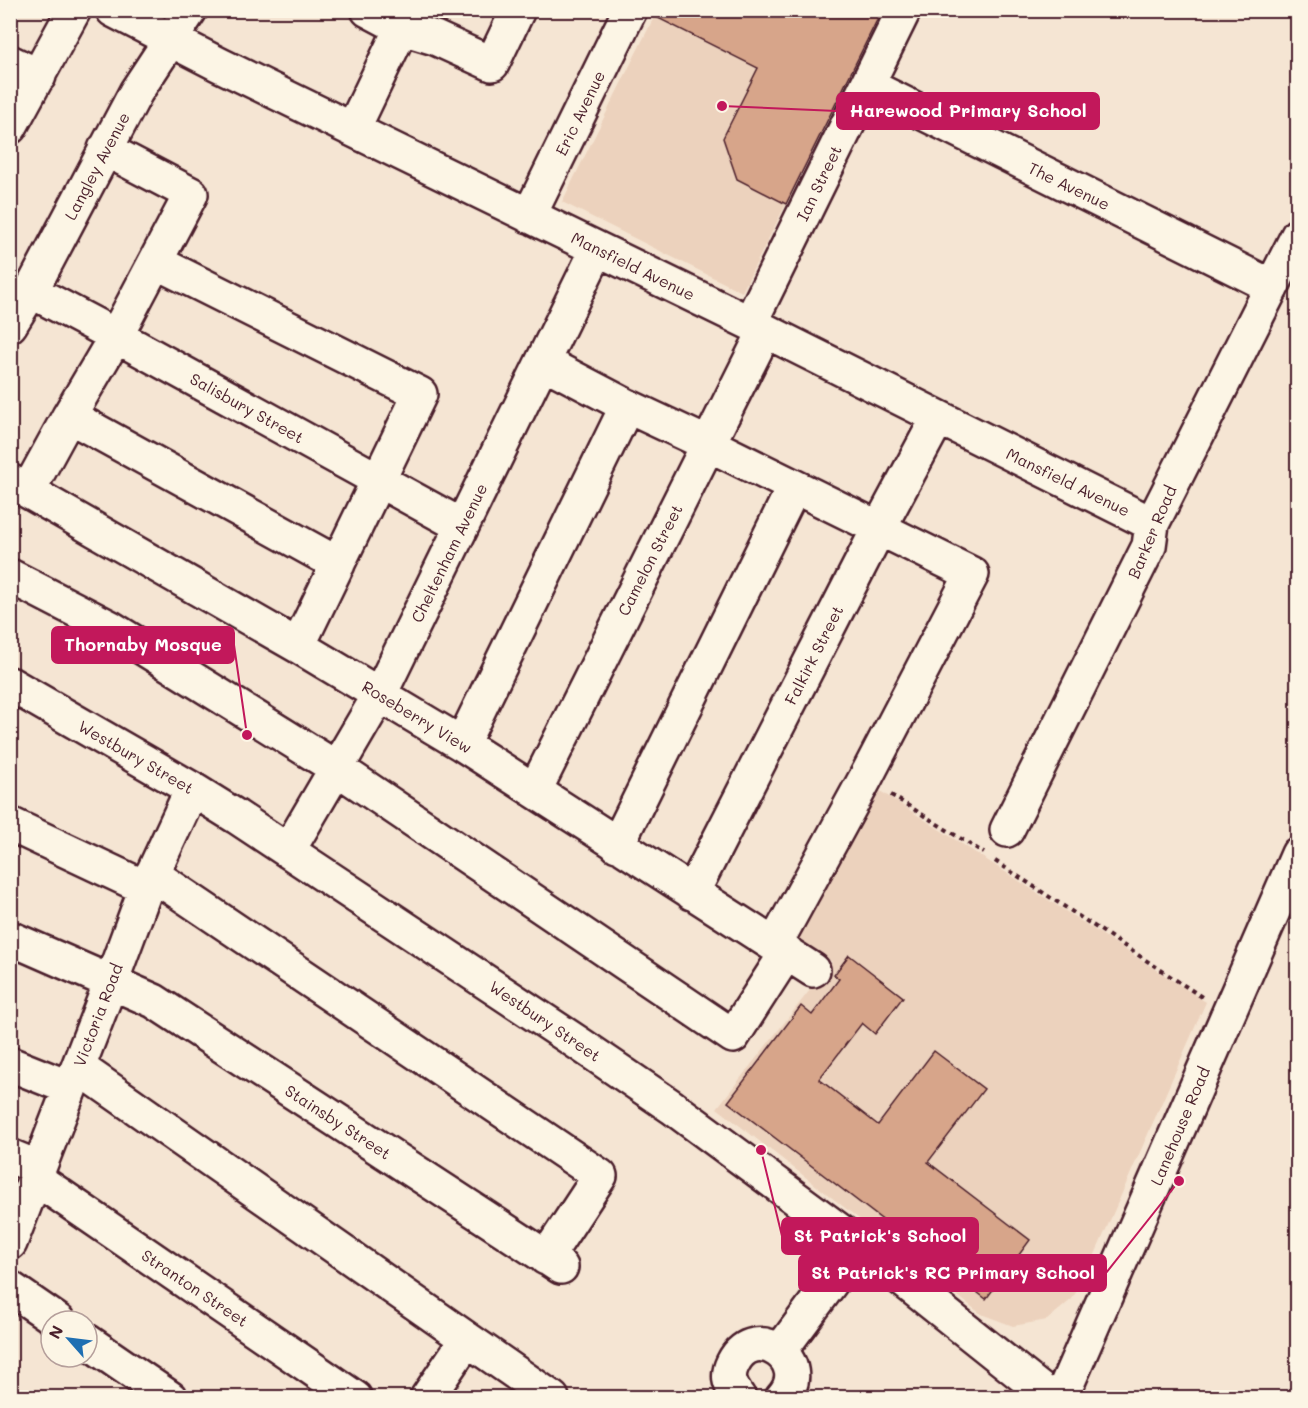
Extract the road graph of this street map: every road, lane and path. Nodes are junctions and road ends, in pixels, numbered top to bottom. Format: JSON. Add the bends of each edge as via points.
{"nodes":[{"id":1,"x":74,"y":10,"type":"edge"},
{"id":2,"x":114,"y":10,"type":"edge"},
{"id":3,"x":190,"y":10,"type":"edge"},
{"id":4,"x":368,"y":10,"type":"edge"},
{"id":5,"x":519,"y":10,"type":"edge"},
{"id":6,"x":630,"y":10,"type":"edge"},
{"id":7,"x":904,"y":10,"type":"edge"},
{"id":8,"x":406,"y":19,"type":"edge"},
{"id":9,"x":171,"y":41,"type":"junction"},
{"id":10,"x":25,"y":69,"type":"edge"},
{"id":11,"x":867,"y":85,"type":"junction"},
{"id":12,"x":10,"y":127,"type":"edge"},
{"id":13,"x":353,"y":129,"type":"junction"},
{"id":14,"x":105,"y":149,"type":"junction"},
{"id":15,"x":529,"y":216,"type":"junction"},
{"id":16,"x":1298,"y":235,"type":"edge"},
{"id":17,"x":597,"y":250,"type":"junction"},
{"id":18,"x":156,"y":262,"type":"junction"},
{"id":19,"x":1271,"y":286,"type":"junction"},
{"id":20,"x":31,"y":291,"type":"junction"},
{"id":21,"x":10,"y":325,"type":"edge"},
{"id":22,"x":757,"y":327,"type":"junction"},
{"id":23,"x":116,"y":336,"type":"junction"},
{"id":24,"x":543,"y":362,"type":"junction"},
{"id":25,"x":627,"y":406,"type":"junction"},
{"id":26,"x":69,"y":416,"type":"junction"},
{"id":27,"x":938,"y":418,"type":"junction"},
{"id":28,"x":708,"y":444,"type":"junction"},
{"id":29,"x":378,"y":480,"type":"junction"},
{"id":30,"x":19,"y":486,"type":"edge"},
{"id":31,"x":794,"y":487,"type":"junction"},
{"id":32,"x":1152,"y":524,"type":"junction"},
{"id":33,"x":462,"y":526,"type":"junction"},
{"id":34,"x":879,"y":528,"type":"junction"},
{"id":35,"x":338,"y":564,"type":"junction"},
{"id":36,"x":10,"y":576,"type":"edge"},
{"id":37,"x":298,"y":646,"type":"junction"},
{"id":38,"x":10,"y":684,"type":"edge"},
{"id":39,"x":380,"y":694,"type":"junction"},
{"id":40,"x":462,"y":744,"type":"junction"},
{"id":41,"x":338,"y":769,"type":"junction"},
{"id":42,"x":865,"y":779,"type":"junction"},
{"id":43,"x":192,"y":789,"type":"junction"},
{"id":44,"x":535,"y":790,"type":"junction"},
{"id":45,"x":10,"y":824,"type":"edge"},
{"id":46,"x":1007,"y":830,"type":"dead end"},
{"id":47,"x":617,"y":844,"type":"junction"},
{"id":48,"x":288,"y":851,"type":"junction"},
{"id":49,"x":1298,"y":854,"type":"edge"},
{"id":50,"x":149,"y":881,"type":"junction"},
{"id":51,"x":692,"y":893,"type":"junction"},
{"id":52,"x":10,"y":938,"type":"edge"},
{"id":53,"x":792,"y":955,"type":"junction"},
{"id":54,"x":111,"y":982,"type":"junction"},
{"id":55,"x":1227,"y":1014,"type":"junction"},
{"id":56,"x":10,"y":1064,"type":"edge"},
{"id":57,"x":74,"y":1077,"type":"junction"},
{"id":58,"x":28,"y":1167,"type":"edge"},
{"id":59,"x":10,"y":1243,"type":"edge"},
{"id":60,"x":859,"y":1245,"type":"junction"},
{"id":61,"x":10,"y":1288,"type":"edge"},
{"id":62,"x":41,"y":1309,"type":"edge"},
{"id":63,"x":467,"y":1340,"type":"junction"},
{"id":64,"x":99,"y":1349,"type":"edge"},
{"id":65,"x":780,"y":1351,"type":"junction"},
{"id":66,"x":170,"y":1398,"type":"edge"},
{"id":67,"x":355,"y":1398,"type":"edge"},
{"id":68,"x":427,"y":1398,"type":"edge"},
{"id":69,"x":552,"y":1398,"type":"edge"},
{"id":70,"x":739,"y":1398,"type":"edge"},
{"id":71,"x":782,"y":1398,"type":"edge"},
{"id":72,"x":1051,"y":1398,"type":"edge"},
{"id":73,"x":1061,"y":1398,"type":"edge"}],
"edges":[{"from":1,"to":10,"type":"street"},
{"from":2,"to":9,"type":"street","name":"Mansfield Avenue"},
{"from":3,"to":9,"type":"street","name":"Langley Avenue"},
{"from":4,"to":8,"type":"street"},
{"from":5,"to":8,"type":"street","via":[[492,64],[435,38]]},
{"from":6,"to":15,"type":"street","name":"Eric Avenue"},
{"from":7,"to":11,"type":"street","name":"Ian Street"},
{"from":8,"to":13,"type":"street"},
{"from":9,"to":13,"type":"street","name":"Mansfield Avenue"},
{"from":9,"to":14,"type":"street","name":"Langley Avenue","via":[[136,92]]},
{"from":10,"to":12,"type":"street"},
{"from":11,"to":19,"type":"street","name":"The Avenue"},
{"from":11,"to":22,"type":"street","name":"Ian Street"},
{"from":13,"to":15,"type":"street","name":"Mansfield Avenue"},
{"from":14,"to":18,"type":"street","via":[[191,194]]},
{"from":14,"to":20,"type":"street","name":"Langley Avenue"},
{"from":15,"to":17,"type":"street","name":"Mansfield Avenue"},
{"from":16,"to":19,"type":"street","name":"Barker Road"},
{"from":17,"to":22,"type":"street","name":"Mansfield Avenue"},
{"from":17,"to":24,"type":"street","name":"Cheltenham Avenue"},
{"from":18,"to":23,"type":"street"},
{"from":18,"to":29,"type":"street","via":[[420,394]]},
{"from":19,"to":32,"type":"street","name":"Barker Road"},
{"from":20,"to":21,"type":"street","name":"Langley Avenue"},
{"from":20,"to":23,"type":"street","name":"Salisbury Street"},
{"from":22,"to":27,"type":"street","name":"Mansfield Avenue"},
{"from":22,"to":28,"type":"street","name":"Camelon Street"},
{"from":23,"to":26,"type":"street"},
{"from":23,"to":29,"type":"street","name":"Salisbury Street"},
{"from":24,"to":25,"type":"street"},
{"from":24,"to":33,"type":"street","name":"Cheltenham Avenue"},
{"from":25,"to":28,"type":"street"},
{"from":25,"to":40,"type":"street"},
{"from":26,"to":30,"type":"street"},
{"from":26,"to":35,"type":"street"},
{"from":27,"to":32,"type":"street","name":"Mansfield Avenue"},
{"from":27,"to":34,"type":"street","name":"Falkirk Street"},
{"from":28,"to":31,"type":"street"},
{"from":28,"to":44,"type":"street","name":"Camelon Street"},
{"from":29,"to":33,"type":"street","name":"Salisbury Street"},
{"from":29,"to":35,"type":"street"},
{"from":30,"to":37,"type":"street","name":"Roseberry View"},
{"from":31,"to":34,"type":"street"},
{"from":31,"to":47,"type":"street"},
{"from":32,"to":46,"type":"street","name":"Barker Road","via":[[1149,546]]},
{"from":33,"to":39,"type":"street","name":"Cheltenham Avenue"},
{"from":34,"to":42,"type":"street","via":[[972,574]]},
{"from":34,"to":51,"type":"street","name":"Falkirk Street"},
{"from":35,"to":37,"type":"street"},
{"from":36,"to":41,"type":"street","via":[[111,628]]},
{"from":37,"to":39,"type":"street","name":"Roseberry View"},
{"from":38,"to":43,"type":"street","name":"Westbury Street"},
{"from":39,"to":40,"type":"street","name":"Roseberry View"},
{"from":39,"to":41,"type":"street","name":"Cheltenham Avenue"},
{"from":40,"to":44,"type":"street","name":"Roseberry View"},
{"from":41,"to":48,"type":"street","name":"Cheltenham Avenue"},
{"from":41,"to":53,"type":"street","via":[[733,1036]]},
{"from":42,"to":53,"type":"street"},
{"from":42,"to":55,"type":"path"},
{"from":43,"to":48,"type":"street","name":"Westbury Street"},
{"from":43,"to":50,"type":"street","name":"Victoria Road"},
{"from":44,"to":47,"type":"street","name":"Roseberry View"},
{"from":45,"to":50,"type":"street"},
{"from":47,"to":51,"type":"street","name":"Roseberry View"},
{"from":48,"to":60,"type":"street","name":"Westbury Street","via":[[663,1101]]},
{"from":49,"to":55,"type":"street","name":"Lanehouse Road"},
{"from":50,"to":54,"type":"street","name":"Victoria Road"},
{"from":50,"to":54,"type":"street","name":"Stainsby Street","via":[[600,1176],[554,1263],[154,1001]]},
{"from":51,"to":53,"type":"street","name":"Roseberry View"},
{"from":52,"to":54,"type":"street","name":"Stainsby Street"},
{"from":54,"to":57,"type":"street","name":"Victoria Road"},
{"from":55,"to":73,"type":"street","name":"Lanehouse Road"},
{"from":56,"to":57,"type":"street"},
{"from":57,"to":58,"type":"street","name":"Victoria Road"},
{"from":57,"to":63,"type":"street"},
{"from":58,"to":59,"type":"street","name":"Victoria Road"},
{"from":58,"to":67,"type":"street","name":"Stranton Street"},
{"from":60,"to":65,"type":"street"},
{"from":60,"to":72,"type":"street","name":"Westbury Street"},
{"from":61,"to":62,"type":"street"},
{"from":63,"to":68,"type":"street"},
{"from":63,"to":69,"type":"street"},
{"from":64,"to":66,"type":"street"},
{"from":65,"to":70,"type":"street","via":[[765,1344],[738,1353],[729,1371],[731,1386]]},
{"from":65,"to":71,"type":"street","via":[[789,1361],[792,1374],[789,1391]]}]}
